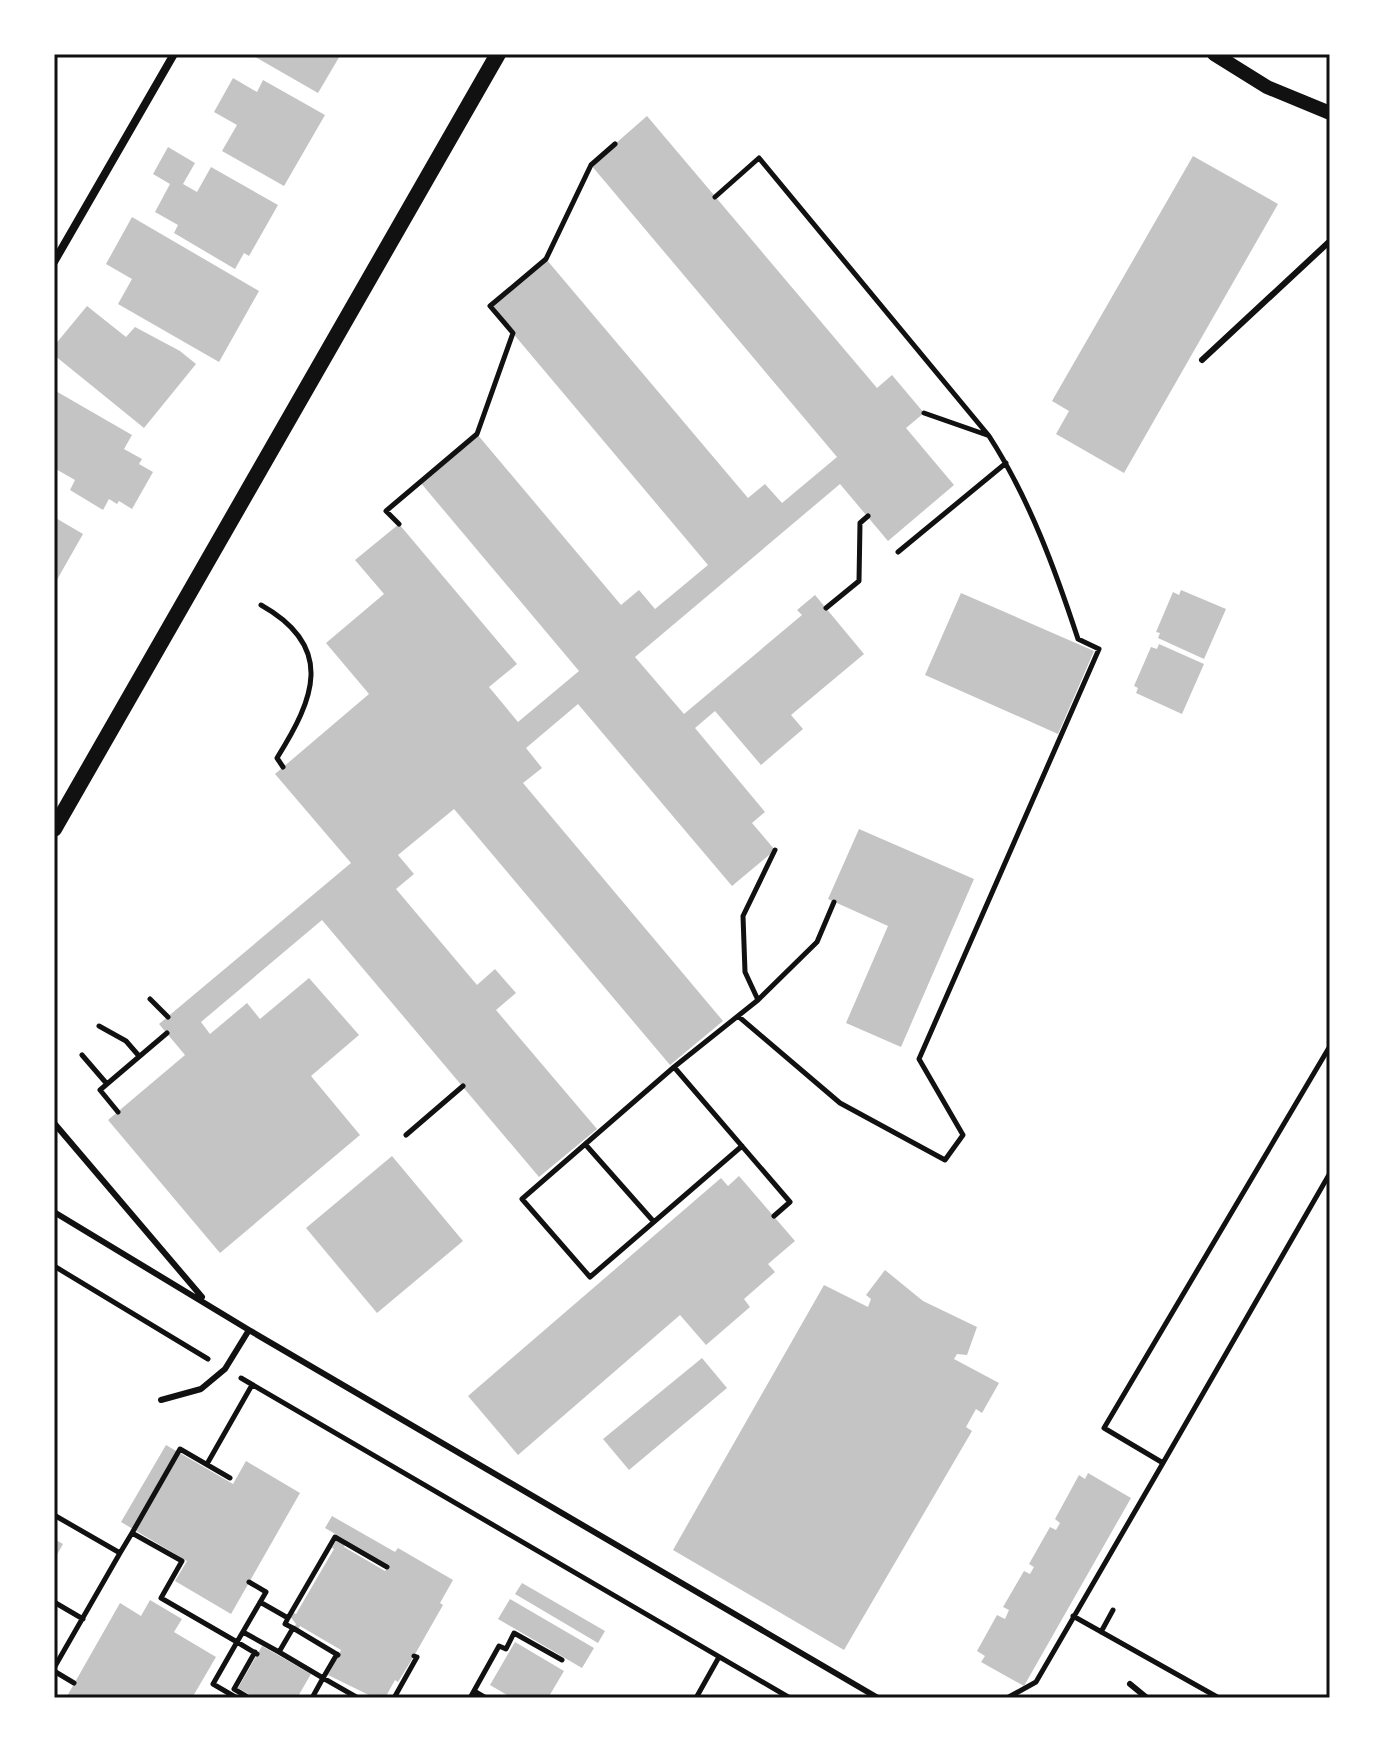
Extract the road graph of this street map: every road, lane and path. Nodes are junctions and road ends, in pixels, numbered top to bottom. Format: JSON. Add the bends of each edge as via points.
{"nodes":[{"id":1,"x":174,"y":54,"type":"edge"},
{"id":2,"x":498,"y":54,"type":"edge"},
{"id":3,"x":1214,"y":54,"type":"edge"},
{"id":4,"x":1330,"y":113,"type":"edge"},
{"id":5,"x":615,"y":144,"type":"dead end"},
{"id":6,"x":715,"y":197,"type":"dead end"},
{"id":7,"x":1330,"y":241,"type":"edge"},
{"id":8,"x":54,"y":262,"type":"edge"},
{"id":9,"x":1202,"y":360,"type":"dead end"},
{"id":10,"x":924,"y":413,"type":"dead end"},
{"id":11,"x":989,"y":436,"type":"junction"},
{"id":12,"x":1006,"y":463,"type":"junction"},
{"id":13,"x":868,"y":516,"type":"dead end"},
{"id":14,"x":399,"y":524,"type":"dead end"},
{"id":15,"x":898,"y":552,"type":"dead end"},
{"id":16,"x":261,"y":605,"type":"dead end"},
{"id":17,"x":826,"y":608,"type":"dead end"},
{"id":18,"x":283,"y":767,"type":"dead end"},
{"id":19,"x":54,"y":829,"type":"edge"},
{"id":20,"x":775,"y":850,"type":"dead end"},
{"id":21,"x":834,"y":902,"type":"dead end"},
{"id":22,"x":150,"y":999,"type":"dead end"},
{"id":23,"x":758,"y":1000,"type":"junction"},
{"id":24,"x":738,"y":1016,"type":"junction"},
{"id":25,"x":168,"y":1017,"type":"dead end"},
{"id":26,"x":99,"y":1026,"type":"dead end"},
{"id":27,"x":167,"y":1033,"type":"dead end"},
{"id":28,"x":1330,"y":1046,"type":"edge"},
{"id":29,"x":82,"y":1055,"type":"dead end"},
{"id":30,"x":139,"y":1056,"type":"junction"},
{"id":31,"x":674,"y":1067,"type":"junction"},
{"id":32,"x":107,"y":1084,"type":"junction"},
{"id":33,"x":463,"y":1086,"type":"dead end"},
{"id":34,"x":118,"y":1112,"type":"dead end"},
{"id":35,"x":54,"y":1123,"type":"edge"},
{"id":36,"x":406,"y":1135,"type":"dead end"},
{"id":37,"x":585,"y":1144,"type":"junction"},
{"id":38,"x":742,"y":1146,"type":"junction"},
{"id":39,"x":1330,"y":1173,"type":"edge"},
{"id":40,"x":54,"y":1212,"type":"edge"},
{"id":41,"x":774,"y":1216,"type":"dead end"},
{"id":42,"x":654,"y":1222,"type":"junction"},
{"id":43,"x":54,"y":1266,"type":"edge"},
{"id":44,"x":206,"y":1303,"type":"junction"},
{"id":45,"x":249,"y":1330,"type":"junction"},
{"id":46,"x":225,"y":1369,"type":"junction"},
{"id":47,"x":252,"y":1385,"type":"junction"},
{"id":48,"x":161,"y":1400,"type":"dead end"},
{"id":49,"x":1163,"y":1463,"type":"junction"},
{"id":50,"x":207,"y":1464,"type":"junction"},
{"id":51,"x":230,"y":1478,"type":"dead end"},
{"id":52,"x":54,"y":1515,"type":"edge"},
{"id":53,"x":132,"y":1533,"type":"junction"},
{"id":54,"x":120,"y":1553,"type":"junction"},
{"id":55,"x":387,"y":1567,"type":"dead end"},
{"id":56,"x":249,"y":1582,"type":"dead end"},
{"id":57,"x":54,"y":1602,"type":"edge"},
{"id":58,"x":260,"y":1602,"type":"junction"},
{"id":59,"x":1113,"y":1610,"type":"dead end"},
{"id":60,"x":1073,"y":1616,"type":"junction"},
{"id":61,"x":288,"y":1618,"type":"junction"},
{"id":62,"x":83,"y":1619,"type":"junction"},
{"id":63,"x":293,"y":1628,"type":"junction"},
{"id":64,"x":243,"y":1632,"type":"junction"},
{"id":65,"x":1101,"y":1632,"type":"junction"},
{"id":66,"x":237,"y":1642,"type":"junction"},
{"id":67,"x":279,"y":1652,"type":"junction"},
{"id":68,"x":414,"y":1656,"type":"dead end"},
{"id":69,"x":719,"y":1657,"type":"junction"},
{"id":70,"x":562,"y":1660,"type":"dead end"},
{"id":71,"x":54,"y":1670,"type":"edge"},
{"id":72,"x":323,"y":1678,"type":"junction"},
{"id":73,"x":74,"y":1683,"type":"dead end"},
{"id":74,"x":1130,"y":1684,"type":"dead end"},
{"id":75,"x":474,"y":1691,"type":"junction"},
{"id":76,"x":237,"y":1698,"type":"edge"},
{"id":77,"x":249,"y":1698,"type":"edge"},
{"id":78,"x":312,"y":1698,"type":"edge"},
{"id":79,"x":358,"y":1698,"type":"edge"},
{"id":80,"x":394,"y":1698,"type":"edge"},
{"id":81,"x":470,"y":1698,"type":"edge"},
{"id":82,"x":486,"y":1698,"type":"edge"},
{"id":83,"x":696,"y":1698,"type":"edge"},
{"id":84,"x":790,"y":1698,"type":"edge"},
{"id":85,"x":878,"y":1698,"type":"edge"},
{"id":86,"x":1007,"y":1698,"type":"edge"},
{"id":87,"x":1147,"y":1698,"type":"edge"},
{"id":88,"x":1219,"y":1698,"type":"edge"}],
"edges":[{"from":1,"to":8,"type":"street"},
{"from":2,"to":19,"type":"main road"},
{"from":3,"to":4,"type":"street","via":[[1267,87]]},
{"from":5,"to":14,"type":"path","via":[[591,165],[546,259],[490,306],[513,333],[477,434],[386,511]]},
{"from":6,"to":11,"type":"path","via":[[759,158]]},
{"from":7,"to":9,"type":"lane"},
{"from":10,"to":11,"type":"path"},
{"from":11,"to":12,"type":"path"},
{"from":12,"to":15,"type":"path"},
{"from":12,"to":24,"type":"path","via":[[1054,566],[1078,639],[1099,649],[919,1059],[963,1135],[945,1160],[840,1103]]},
{"from":13,"to":17,"type":"path","via":[[860,523],[859,581]]},
{"from":16,"to":18,"type":"path","via":[[289,623],[309,653],[308,699],[277,758]]},
{"from":20,"to":23,"type":"path","via":[[743,916],[745,972]]},
{"from":21,"to":23,"type":"path","via":[[817,942]]},
{"from":22,"to":25,"type":"path"},
{"from":23,"to":24,"type":"path"},
{"from":24,"to":31,"type":"path"},
{"from":26,"to":30,"type":"path","via":[[126,1041]]},
{"from":27,"to":30,"type":"path"},
{"from":28,"to":49,"type":"path","via":[[1104,1428]]},
{"from":29,"to":32,"type":"path"},
{"from":30,"to":32,"type":"path"},
{"from":31,"to":37,"type":"path"},
{"from":31,"to":38,"type":"path"},
{"from":32,"to":34,"type":"path","via":[[100,1090]]},
{"from":33,"to":36,"type":"path"},
{"from":35,"to":44,"type":"lane"},
{"from":37,"to":42,"type":"path"},
{"from":37,"to":42,"type":"path","via":[[522,1199],[590,1277]]},
{"from":38,"to":41,"type":"path","via":[[790,1202]]},
{"from":38,"to":42,"type":"path"},
{"from":39,"to":49,"type":"path"},
{"from":40,"to":44,"type":"lane"},
{"from":43,"to":46,"type":"path"},
{"from":44,"to":45,"type":"lane"},
{"from":45,"to":46,"type":"lane"},
{"from":45,"to":85,"type":"lane"},
{"from":46,"to":47,"type":"path"},
{"from":46,"to":48,"type":"lane","via":[[201,1389]]},
{"from":47,"to":50,"type":"path"},
{"from":47,"to":69,"type":"path"},
{"from":49,"to":60,"type":"path"},
{"from":50,"to":51,"type":"path"},
{"from":50,"to":53,"type":"path","via":[[180,1449]]},
{"from":52,"to":54,"type":"path"},
{"from":53,"to":54,"type":"path"},
{"from":53,"to":66,"type":"path","via":[[182,1561],[161,1598]]},
{"from":54,"to":62,"type":"path"},
{"from":55,"to":61,"type":"path","via":[[335,1537]]},
{"from":56,"to":58,"type":"path","via":[[266,1592]]},
{"from":57,"to":62,"type":"path"},
{"from":58,"to":61,"type":"path"},
{"from":58,"to":64,"type":"path"},
{"from":59,"to":65,"type":"path"},
{"from":60,"to":65,"type":"path"},
{"from":60,"to":86,"type":"path","via":[[1036,1682]]},
{"from":61,"to":63,"type":"path","via":[[285,1624]]},
{"from":62,"to":71,"type":"path"},
{"from":63,"to":67,"type":"path"},
{"from":63,"to":72,"type":"path","via":[[338,1654]]},
{"from":64,"to":66,"type":"path"},
{"from":64,"to":67,"type":"path"},
{"from":65,"to":88,"type":"path"},
{"from":66,"to":76,"type":"path","via":[[213,1684]]},
{"from":66,"to":77,"type":"path","via":[[256,1653],[234,1689]]},
{"from":67,"to":72,"type":"path"},
{"from":68,"to":80,"type":"path"},
{"from":69,"to":83,"type":"path"},
{"from":69,"to":84,"type":"path"},
{"from":70,"to":75,"type":"path","via":[[514,1633],[506,1649],[499,1646]]},
{"from":71,"to":73,"type":"path"},
{"from":72,"to":78,"type":"path"},
{"from":72,"to":79,"type":"path"},
{"from":74,"to":87,"type":"lane"},
{"from":75,"to":81,"type":"path"},
{"from":75,"to":82,"type":"path"}]}
